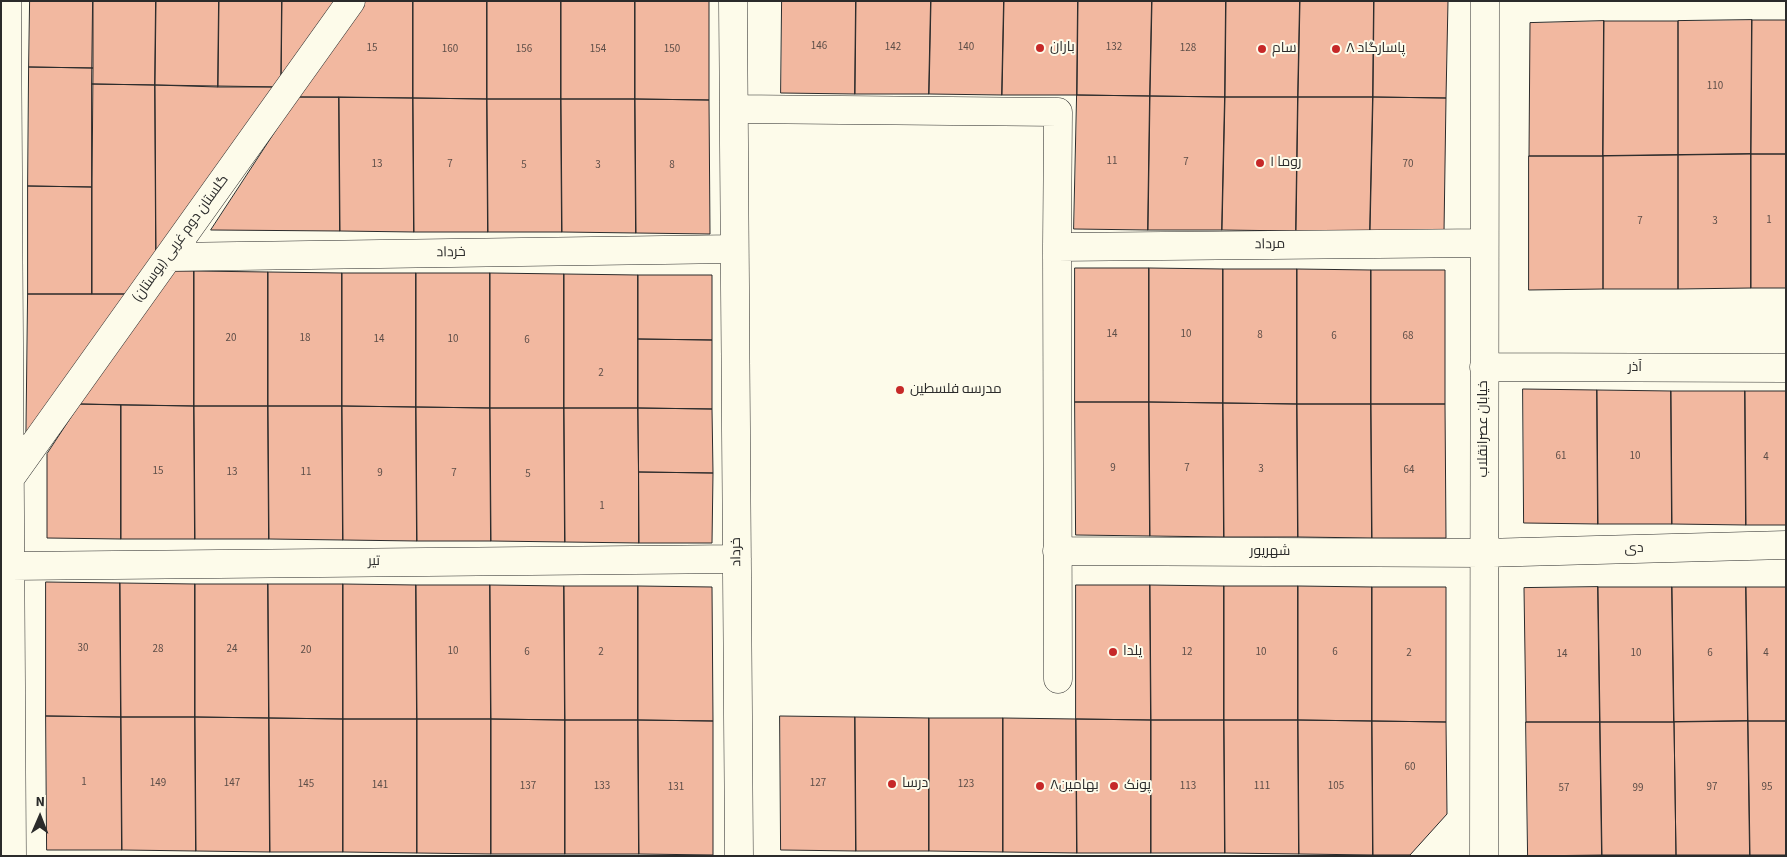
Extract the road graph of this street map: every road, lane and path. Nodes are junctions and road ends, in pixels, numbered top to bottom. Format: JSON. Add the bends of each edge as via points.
{"nodes":[{"id":1,"x":7,"y":1,"type":"edge"},
{"id":2,"x":351,"y":1,"type":"edge"},
{"id":3,"x":733,"y":1,"type":"edge"},
{"id":4,"x":1485,"y":1,"type":"edge"},
{"id":5,"x":734,"y":110,"type":"junction"},
{"id":6,"x":1484,"y":243,"type":"junction"},
{"id":7,"x":1057,"y":248,"type":"junction"},
{"id":8,"x":734,"y":249,"type":"junction"},
{"id":9,"x":168,"y":257,"type":"junction"},
{"id":10,"x":1484,"y":367,"type":"junction"},
{"id":11,"x":1786,"y":368,"type":"edge"},
{"id":12,"x":11,"y":476,"type":"junction"},
{"id":13,"x":1786,"y":545,"type":"edge"},
{"id":14,"x":1057,"y":551,"type":"junction"},
{"id":15,"x":1483,"y":554,"type":"junction"},
{"id":16,"x":737,"y":559,"type":"junction"},
{"id":17,"x":11,"y":566,"type":"junction"},
{"id":18,"x":1058,"y":679,"type":"dead end"},
{"id":19,"x":12,"y":856,"type":"edge"},
{"id":20,"x":739,"y":856,"type":"edge"},
{"id":21,"x":1484,"y":856,"type":"edge"}],
"edges":[{"from":1,"to":12,"type":"street"},
{"from":2,"to":9,"type":"street","name":"گلستان دوم غربی (بوستان)"},
{"from":3,"to":5,"type":"street","name":"خرداد"},
{"from":4,"to":6,"type":"street","name":"خیابان عصرانقلاب"},
{"from":5,"to":7,"type":"street","via":[[1058,112]]},
{"from":5,"to":8,"type":"street","name":"خرداد"},
{"from":6,"to":7,"type":"street","name":"مرداد"},
{"from":6,"to":10,"type":"street","name":"خیابان عصرانقلاب"},
{"from":7,"to":14,"type":"street"},
{"from":8,"to":9,"type":"street","name":"خرداد"},
{"from":8,"to":16,"type":"street","name":"خرداد"},
{"from":9,"to":12,"type":"street","name":"گلستان دوم غربی (بوستان)"},
{"from":10,"to":11,"type":"street","name":"آذر"},
{"from":10,"to":15,"type":"street","name":"خیابان عصرانقلاب"},
{"from":12,"to":17,"type":"street"},
{"from":13,"to":15,"type":"street","name":"دی"},
{"from":14,"to":15,"type":"street","name":"شهریور"},
{"from":14,"to":18,"type":"street"},
{"from":15,"to":21,"type":"street","name":"خیابان عصرانقلاب"},
{"from":16,"to":17,"type":"street","name":"تیر"},
{"from":16,"to":20,"type":"street","name":"خرداد"},
{"from":17,"to":19,"type":"street"}]}
